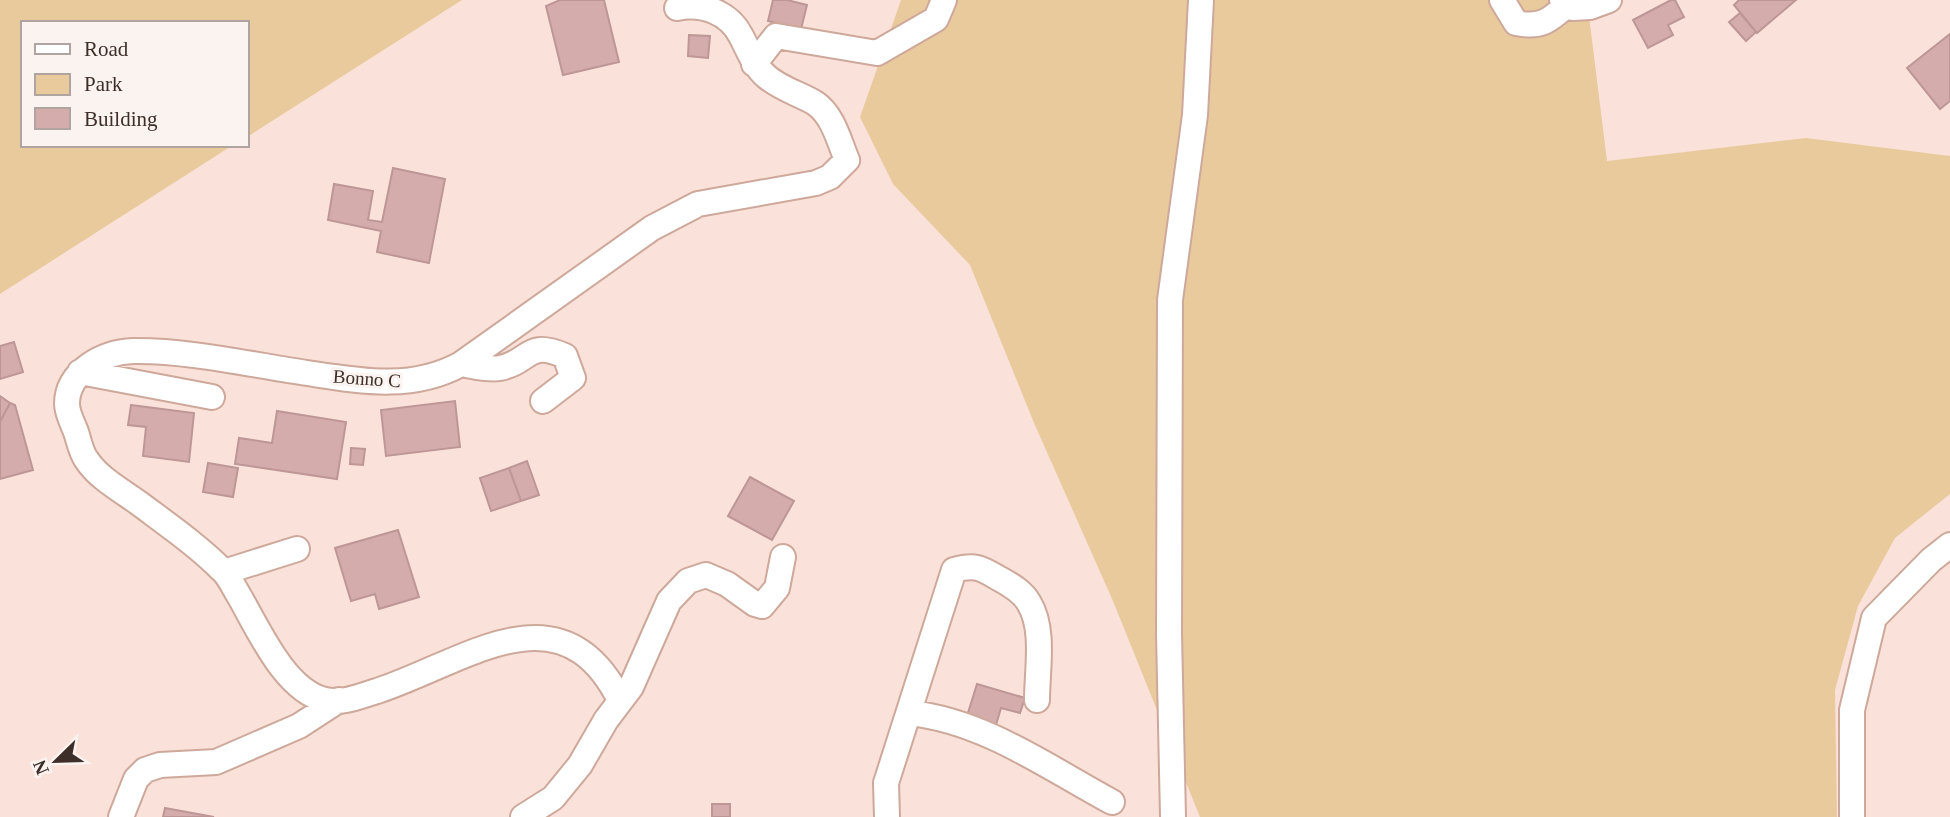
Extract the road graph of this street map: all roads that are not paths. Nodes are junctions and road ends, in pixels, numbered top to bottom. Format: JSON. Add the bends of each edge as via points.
{"nodes":[{"id":1,"x":944,"y":0,"type":"edge"},
{"id":2,"x":1201,"y":0,"type":"edge"},
{"id":3,"x":1502,"y":0,"type":"edge"},
{"id":4,"x":1609,"y":0,"type":"edge"},
{"id":5,"x":1564,"y":2,"type":"edge"},
{"id":6,"x":677,"y":8,"type":"dead end"},
{"id":7,"x":754,"y":64,"type":"junction"},
{"id":8,"x":461,"y":364,"type":"junction"},
{"id":9,"x":80,"y":372,"type":"junction"},
{"id":10,"x":212,"y":397,"type":"dead end"},
{"id":11,"x":542,"y":401,"type":"dead end"},
{"id":12,"x":1950,"y":545,"type":"edge"},
{"id":13,"x":297,"y":549,"type":"dead end"},
{"id":14,"x":783,"y":557,"type":"dead end"},
{"id":15,"x":224,"y":572,"type":"junction"},
{"id":16,"x":339,"y":700,"type":"junction"},
{"id":17,"x":620,"y":700,"type":"junction"},
{"id":18,"x":1037,"y":700,"type":"dead end"},
{"id":19,"x":910,"y":713,"type":"junction"},
{"id":20,"x":1112,"y":803,"type":"dead end"},
{"id":21,"x":555,"y":808,"type":"edge"},
{"id":22,"x":121,"y":817,"type":"edge"},
{"id":23,"x":523,"y":817,"type":"edge"},
{"id":24,"x":887,"y":817,"type":"edge"},
{"id":25,"x":1172,"y":817,"type":"edge"},
{"id":26,"x":1852,"y":817,"type":"edge"}],
"edges":[{"from":1,"to":7,"type":"street","via":[[936,19],[877,53],[776,36]]},
{"from":2,"to":25,"type":"street","via":[[1195,116],[1170,300]]},
{"from":3,"to":5,"type":"street","via":[[1516,23],[1528,26],[1547,23]]},
{"from":4,"to":5,"type":"street","via":[[1573,8]]},
{"from":6,"to":7,"type":"street","name":"Bonno C","via":[[692,5],[718,12],[740,33]]},
{"from":7,"to":8,"type":"street","name":"Bonno C","via":[[827,115],[846,160],[830,177],[698,204],[595,267]]},
{"from":8,"to":9,"type":"street","name":"Bonno C","via":[[445,373],[398,383],[362,382],[132,351],[102,357]]},
{"from":8,"to":11,"type":"street","via":[[496,369],[513,364],[531,350],[565,356],[573,378]]},
{"from":9,"to":10,"type":"street"},
{"from":9,"to":15,"type":"street","via":[[66,406],[85,458],[102,478]]},
{"from":12,"to":26,"type":"street","via":[[1874,618],[1852,710]]},
{"from":13,"to":15,"type":"street"},
{"from":14,"to":17,"type":"street","via":[[777,588],[762,606],[706,575],[688,580],[668,601],[631,687]]},
{"from":15,"to":16,"type":"street","via":[[286,673],[315,696]]},
{"from":16,"to":17,"type":"street","via":[[385,688],[495,645],[534,637],[552,638],[580,649],[598,665]]},
{"from":16,"to":22,"type":"street","via":[[299,726],[216,762],[145,770],[136,779]]},
{"from":17,"to":21,"type":"street"},
{"from":18,"to":19,"type":"street","via":[[1038,631],[1030,603],[1015,587],[970,565],[954,570]]},
{"from":19,"to":20,"type":"street","via":[[976,728]]},
{"from":19,"to":24,"type":"street","via":[[886,783]]},
{"from":21,"to":23,"type":"street"}]}
